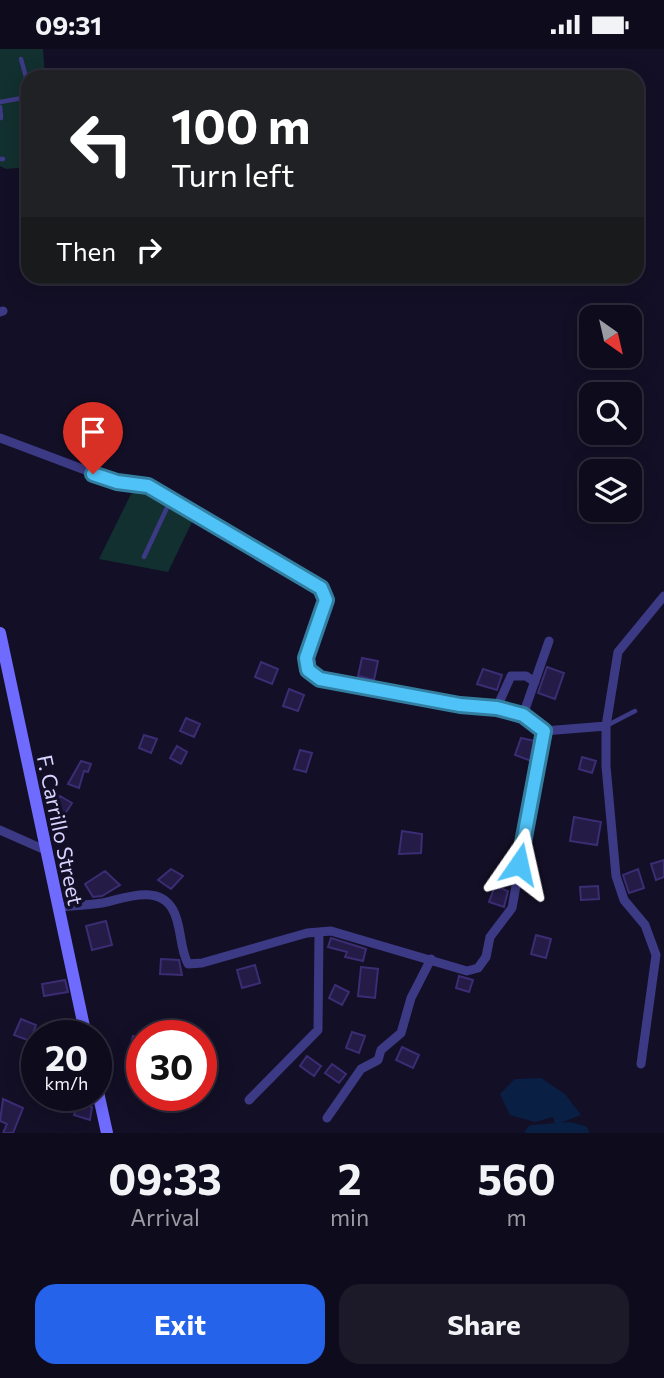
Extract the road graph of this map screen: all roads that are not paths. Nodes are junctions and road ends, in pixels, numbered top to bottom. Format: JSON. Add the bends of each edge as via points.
{"nodes":[{"id":1,"x":21,"y":59,"type":"dead end"},
{"id":2,"x":24,"y":70,"type":"edge"},
{"id":3,"x":21,"y":99,"type":"edge"},
{"id":4,"x":0,"y":105,"type":"edge"},
{"id":5,"x":1,"y":118,"type":"edge"},
{"id":6,"x":0,"y":438,"type":"edge"},
{"id":7,"x":172,"y":499,"type":"junction"},
{"id":8,"x":144,"y":557,"type":"dead end"},
{"id":9,"x":664,"y":596,"type":"edge"},
{"id":10,"x":0,"y":633,"type":"edge"},
{"id":11,"x":549,"y":641,"type":"dead end"},
{"id":12,"x":536,"y":682,"type":"junction"},
{"id":13,"x":497,"y":708,"type":"junction"},
{"id":14,"x":635,"y":711,"type":"dead end"},
{"id":15,"x":523,"y":715,"type":"junction"},
{"id":16,"x":607,"y":726,"type":"junction"},
{"id":17,"x":544,"y":731,"type":"junction"},
{"id":18,"x":0,"y":830,"type":"edge"},
{"id":19,"x":45,"y":850,"type":"junction"},
{"id":20,"x":58,"y":907,"type":"junction"},
{"id":21,"x":319,"y":932,"type":"junction"},
{"id":22,"x":431,"y":959,"type":"junction"},
{"id":23,"x":83,"y":1020,"type":"edge"},
{"id":24,"x":641,"y":1064,"type":"dead end"},
{"id":25,"x":249,"y":1100,"type":"dead end"},
{"id":26,"x":102,"y":1111,"type":"edge"},
{"id":27,"x":327,"y":1118,"type":"dead end"},
{"id":28,"x":107,"y":1133,"type":"edge"}],
"edges":[{"from":1,"to":2,"type":"lane"},
{"from":3,"to":4,"type":"lane"},
{"from":4,"to":5,"type":"lane"},
{"from":6,"to":7,"type":"street","via":[[117,482],[148,486]]},
{"from":7,"to":8,"type":"lane"},
{"from":7,"to":13,"type":"street","via":[[321,588],[326,600],[306,658],[308,670],[320,679]]},
{"from":9,"to":16,"type":"street","via":[[618,652]]},
{"from":10,"to":19,"type":"street","name":"F. Carrillo Street"},
{"from":11,"to":12,"type":"street"},
{"from":12,"to":13,"type":"street","via":[[526,676],[510,676]]},
{"from":12,"to":15,"type":"street"},
{"from":13,"to":15,"type":"street"},
{"from":14,"to":16,"type":"lane"},
{"from":15,"to":17,"type":"street"},
{"from":16,"to":17,"type":"street"},
{"from":16,"to":24,"type":"street","via":[[616,876],[624,900],[645,925],[656,955]]},
{"from":17,"to":22,"type":"street","via":[[512,908],[490,937],[478,968],[467,971]]},
{"from":18,"to":19,"type":"street"},
{"from":19,"to":20,"type":"street","name":"F. Carrillo Street"},
{"from":20,"to":21,"type":"street","via":[[144,894],[162,898],[174,911],[188,964]]},
{"from":20,"to":23,"type":"street","name":"F. Carrillo Street"},
{"from":21,"to":22,"type":"street","via":[[331,931]]},
{"from":21,"to":25,"type":"street","via":[[318,1030]]},
{"from":22,"to":27,"type":"street","via":[[411,998],[401,1034],[381,1050],[378,1061],[360,1069]]},
{"from":26,"to":28,"type":"street"}]}
